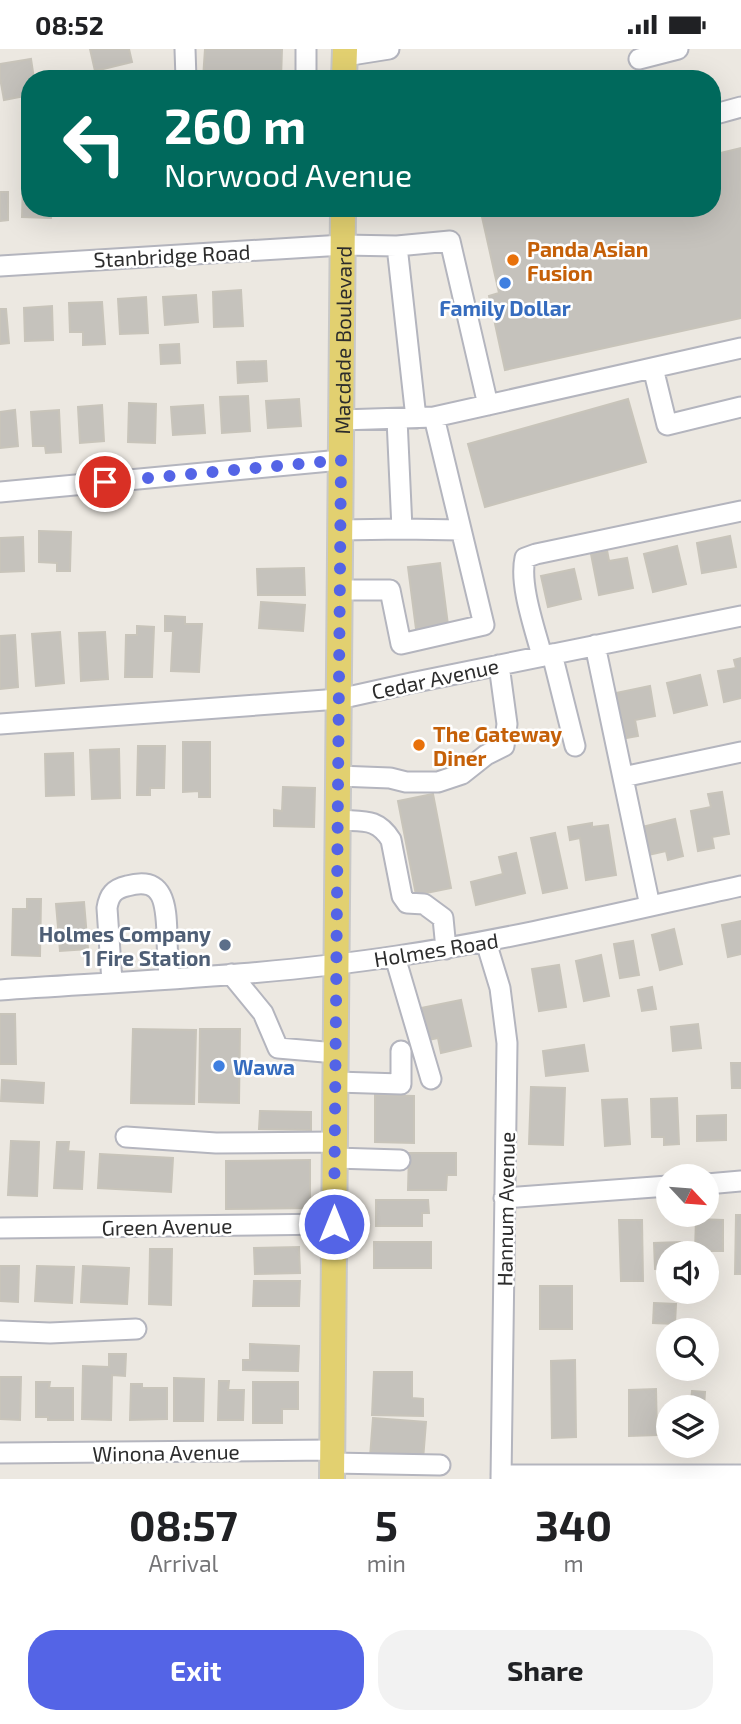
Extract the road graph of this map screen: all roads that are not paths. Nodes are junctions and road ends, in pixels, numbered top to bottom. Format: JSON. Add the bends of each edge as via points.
{"nodes":[{"id":1,"x":186,"y":49,"type":"edge"},
{"id":2,"x":306,"y":49,"type":"edge"},
{"id":3,"x":389,"y":49,"type":"edge"},
{"id":4,"x":678,"y":49,"type":"edge"},
{"id":5,"x":638,"y":54,"type":"edge"},
{"id":6,"x":345,"y":61,"type":"edge"},
{"id":7,"x":186,"y":70,"type":"edge"},
{"id":8,"x":306,"y":70,"type":"edge"},
{"id":9,"x":741,"y":107,"type":"edge"},
{"id":10,"x":721,"y":113,"type":"edge"},
{"id":11,"x":343,"y":217,"type":"edge"},
{"id":12,"x":343,"y":245,"type":"junction"},
{"id":13,"x":397,"y":246,"type":"junction"},
{"id":14,"x":0,"y":266,"type":"edge"},
{"id":15,"x":741,"y":348,"type":"edge"},
{"id":16,"x":653,"y":368,"type":"junction"},
{"id":17,"x":488,"y":405,"type":"junction"},
{"id":18,"x":741,"y":407,"type":"edge"},
{"id":19,"x":416,"y":418,"type":"junction"},
{"id":20,"x":341,"y":420,"type":"junction"},
{"id":21,"x":341,"y":460,"type":"junction"},
{"id":22,"x":0,"y":492,"type":"edge"},
{"id":23,"x":741,"y":511,"type":"edge"},
{"id":24,"x":402,"y":529,"type":"junction"},
{"id":25,"x":340,"y":530,"type":"junction"},
{"id":26,"x":461,"y":530,"type":"junction"},
{"id":27,"x":340,"y":590,"type":"junction"},
{"id":28,"x":741,"y":616,"type":"edge"},
{"id":29,"x":595,"y":645,"type":"junction"},
{"id":30,"x":547,"y":655,"type":"junction"},
{"id":31,"x":499,"y":665,"type":"junction"},
{"id":32,"x":339,"y":699,"type":"junction"},
{"id":33,"x":0,"y":724,"type":"edge"},
{"id":34,"x":575,"y":746,"type":"dead end"},
{"id":35,"x":741,"y":752,"type":"edge"},
{"id":36,"x":338,"y":776,"type":"junction"},
{"id":37,"x":623,"y":777,"type":"junction"},
{"id":38,"x":338,"y":820,"type":"junction"},
{"id":39,"x":741,"y":886,"type":"edge"},
{"id":40,"x":650,"y":906,"type":"junction"},
{"id":41,"x":486,"y":942,"type":"junction"},
{"id":42,"x":446,"y":949,"type":"junction"},
{"id":43,"x":395,"y":957,"type":"junction"},
{"id":44,"x":337,"y":964,"type":"junction"},
{"id":45,"x":232,"y":974,"type":"junction"},
{"id":46,"x":169,"y":978,"type":"junction"},
{"id":47,"x":112,"y":982,"type":"junction"},
{"id":48,"x":0,"y":989,"type":"edge"},
{"id":49,"x":401,"y":1051,"type":"dead end"},
{"id":50,"x":336,"y":1053,"type":"junction"},
{"id":51,"x":431,"y":1079,"type":"dead end"},
{"id":52,"x":335,"y":1082,"type":"junction"},
{"id":53,"x":126,"y":1137,"type":"dead end"},
{"id":54,"x":335,"y":1150,"type":"junction"},
{"id":55,"x":400,"y":1160,"type":"dead end"},
{"id":56,"x":741,"y":1181,"type":"edge"},
{"id":57,"x":719,"y":1183,"type":"edge"},
{"id":58,"x":656,"y":1187,"type":"edge"},
{"id":59,"x":505,"y":1198,"type":"junction"},
{"id":60,"x":334,"y":1224,"type":"junction"},
{"id":61,"x":0,"y":1228,"type":"edge"},
{"id":62,"x":136,"y":1329,"type":"dead end"},
{"id":63,"x":0,"y":1331,"type":"edge"},
{"id":64,"x":0,"y":1454,"type":"edge"},
{"id":65,"x":332,"y":1464,"type":"edge"},
{"id":66,"x":440,"y":1465,"type":"dead end"},
{"id":67,"x":741,"y":1475,"type":"edge"},
{"id":68,"x":501,"y":1477,"type":"edge"}],
"edges":[{"from":1,"to":7,"type":"street"},
{"from":2,"to":8,"type":"street"},
{"from":3,"to":6,"type":"street"},
{"from":4,"to":5,"type":"street"},
{"from":9,"to":10,"type":"street"},
{"from":11,"to":12,"type":"main road","name":"Macdade Boulevard"},
{"from":12,"to":13,"type":"street","name":"Stanbridge Road"},
{"from":12,"to":14,"type":"street","name":"Stanbridge Road"},
{"from":12,"to":20,"type":"main road","name":"Macdade Boulevard"},
{"from":13,"to":17,"type":"street","name":"Stanbridge Road","via":[[450,241]]},
{"from":13,"to":19,"type":"street"},
{"from":15,"to":16,"type":"street"},
{"from":16,"to":17,"type":"street"},
{"from":16,"to":18,"type":"street","via":[[667,425]]},
{"from":17,"to":19,"type":"street"},
{"from":19,"to":20,"type":"street"},
{"from":19,"to":24,"type":"street"},
{"from":19,"to":26,"type":"street"},
{"from":20,"to":21,"type":"main road","name":"Macdade Boulevard"},
{"from":21,"to":22,"type":"street"},
{"from":21,"to":25,"type":"main road","name":"Macdade Boulevard"},
{"from":23,"to":30,"type":"street","via":[[525,558],[524,585]]},
{"from":24,"to":25,"type":"street"},
{"from":24,"to":26,"type":"street"},
{"from":25,"to":27,"type":"main road","name":"Macdade Boulevard"},
{"from":26,"to":27,"type":"street","via":[[484,625],[401,644],[390,590]]},
{"from":27,"to":32,"type":"main road","name":"Macdade Boulevard"},
{"from":28,"to":29,"type":"street","name":"Cedar Avenue"},
{"from":29,"to":30,"type":"street","name":"Cedar Avenue"},
{"from":29,"to":37,"type":"street"},
{"from":30,"to":31,"type":"street","name":"Cedar Avenue"},
{"from":30,"to":34,"type":"street"},
{"from":31,"to":32,"type":"street","name":"Cedar Avenue"},
{"from":31,"to":36,"type":"street","via":[[508,724],[504,746],[462,774],[438,782]]},
{"from":32,"to":33,"type":"street","name":"Cedar Avenue"},
{"from":32,"to":36,"type":"main road","name":"Macdade Boulevard"},
{"from":35,"to":37,"type":"street"},
{"from":36,"to":38,"type":"main road","name":"Macdade Boulevard"},
{"from":37,"to":40,"type":"street"},
{"from":38,"to":42,"type":"street","via":[[376,823],[386,832],[401,896],[407,903],[424,904],[443,918]]},
{"from":38,"to":44,"type":"main road","name":"Macdade Boulevard"},
{"from":39,"to":40,"type":"street","name":"Holmes Road"},
{"from":40,"to":41,"type":"street","name":"Holmes Road"},
{"from":41,"to":42,"type":"street","name":"Holmes Road"},
{"from":41,"to":59,"type":"street","name":"Hannum Avenue","via":[[500,988],[507,1043]]},
{"from":42,"to":43,"type":"street","name":"Holmes Road"},
{"from":43,"to":44,"type":"street","name":"Holmes Road"},
{"from":43,"to":51,"type":"street"},
{"from":44,"to":45,"type":"street","name":"Holmes Road"},
{"from":44,"to":50,"type":"main road","name":"Macdade Boulevard"},
{"from":45,"to":46,"type":"street","name":"Holmes Road"},
{"from":45,"to":50,"type":"street","via":[[263,1013],[278,1048]]},
{"from":46,"to":47,"type":"street","name":"Holmes Road"},
{"from":46,"to":47,"type":"street","via":[[163,897],[149,885],[140,884],[118,889],[109,897]]},
{"from":47,"to":48,"type":"street","name":"Holmes Road"},
{"from":49,"to":52,"type":"street","via":[[401,1084]]},
{"from":50,"to":52,"type":"main road","name":"Macdade Boulevard"},
{"from":52,"to":54,"type":"main road","name":"Macdade Boulevard"},
{"from":53,"to":54,"type":"street"},
{"from":54,"to":55,"type":"street"},
{"from":54,"to":60,"type":"main road","name":"Macdade Boulevard"},
{"from":56,"to":57,"type":"street"},
{"from":58,"to":59,"type":"street"},
{"from":59,"to":68,"type":"street","name":"Hannum Avenue"},
{"from":60,"to":61,"type":"street","name":"Green Avenue"},
{"from":60,"to":65,"type":"main road","name":"Macdade Boulevard"},
{"from":62,"to":63,"type":"street"},
{"from":64,"to":65,"type":"street","name":"Winona Avenue"},
{"from":65,"to":66,"type":"street","name":"Winona Avenue"},
{"from":67,"to":68,"type":"street"}]}
